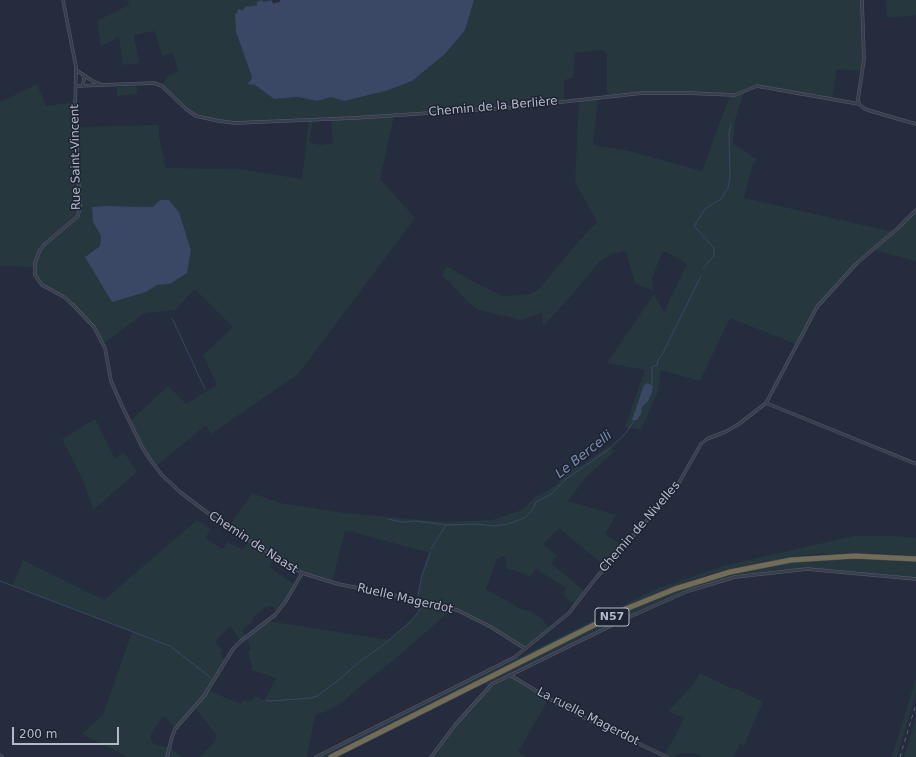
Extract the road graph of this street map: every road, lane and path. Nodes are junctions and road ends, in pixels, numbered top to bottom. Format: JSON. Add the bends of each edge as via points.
{"nodes":[{"id":1,"x":63,"y":0,"type":"edge"},
{"id":2,"x":862,"y":0,"type":"edge"},
{"id":3,"x":76,"y":70,"type":"junction"},
{"id":4,"x":82,"y":74,"type":"junction"},
{"id":5,"x":102,"y":84,"type":"junction"},
{"id":6,"x":76,"y":86,"type":"junction"},
{"id":7,"x":82,"y":86,"type":"junction"},
{"id":8,"x":859,"y":104,"type":"junction"},
{"id":9,"x":916,"y":124,"type":"edge"},
{"id":10,"x":916,"y":210,"type":"edge"},
{"id":11,"x":108,"y":362,"type":"joint"},
{"id":12,"x":766,"y":403,"type":"junction"},
{"id":13,"x":916,"y":464,"type":"edge"},
{"id":14,"x":916,"y":559,"type":"edge"},
{"id":15,"x":302,"y":574,"type":"junction"},
{"id":16,"x":916,"y":579,"type":"edge"},
{"id":17,"x":524,"y":648,"type":"junction"},
{"id":18,"x":510,"y":675,"type":"junction"},
{"id":19,"x":167,"y":757,"type":"edge"},
{"id":20,"x":316,"y":757,"type":"edge"},
{"id":21,"x":331,"y":757,"type":"edge"},
{"id":22,"x":431,"y":757,"type":"edge"},
{"id":23,"x":667,"y":757,"type":"edge"}],
"edges":[{"from":1,"to":3,"type":"street","name":"Rue Saint-Vincent"},
{"from":2,"to":8,"type":"street","via":[[864,60]]},
{"from":3,"to":4,"type":"street"},
{"from":3,"to":6,"type":"street","name":"Rue Saint-Vincent"},
{"from":4,"to":5,"type":"street"},
{"from":4,"to":7,"type":"street"},
{"from":5,"to":7,"type":"street","name":"Chemin de la Berlière"},
{"from":5,"to":8,"type":"street","name":"Chemin de la Berlière","via":[[154,83],[162,86],[196,116],[235,123],[506,108],[643,93],[735,95],[758,86]]},
{"from":6,"to":7,"type":"street","name":"Chemin de la Berlière"},
{"from":6,"to":11,"type":"street","name":"Rue Saint-Vincent","via":[[80,206],[78,216],[40,250],[36,257],[34,275],[42,285],[68,300],[90,323],[103,344]]},
{"from":8,"to":9,"type":"street","name":"Chemin de la Berlière","via":[[865,109]]},
{"from":10,"to":12,"type":"street","name":"Chemin de Nivelles","via":[[856,264],[817,307]]},
{"from":11,"to":15,"type":"street","name":"Chemin de Naast","via":[[112,384],[132,428],[148,457],[162,475],[220,523]]},
{"from":12,"to":13,"type":"street"},
{"from":12,"to":17,"type":"street","name":"Chemin de Nivelles","via":[[739,424],[701,444],[677,486],[596,578],[574,608]]},
{"from":14,"to":21,"type":"highway","number":"N57","via":[[855,556],[791,560],[730,572],[674,588],[628,608]]},
{"from":15,"to":17,"type":"street","name":"Ruelle Magerdot","via":[[457,610]]},
{"from":15,"to":19,"type":"street","name":"Chemin de Naast","via":[[275,615],[246,636],[234,649],[204,696],[175,729]]},
{"from":16,"to":18,"type":"street","via":[[807,570],[729,579],[654,605]]},
{"from":17,"to":20,"type":"street","name":"Chemin de Nivelles","via":[[515,657]]},
{"from":18,"to":22,"type":"street","via":[[492,684],[479,697]]},
{"from":18,"to":23,"type":"street","name":"La ruelle Magerdot","via":[[574,713]]}]}
